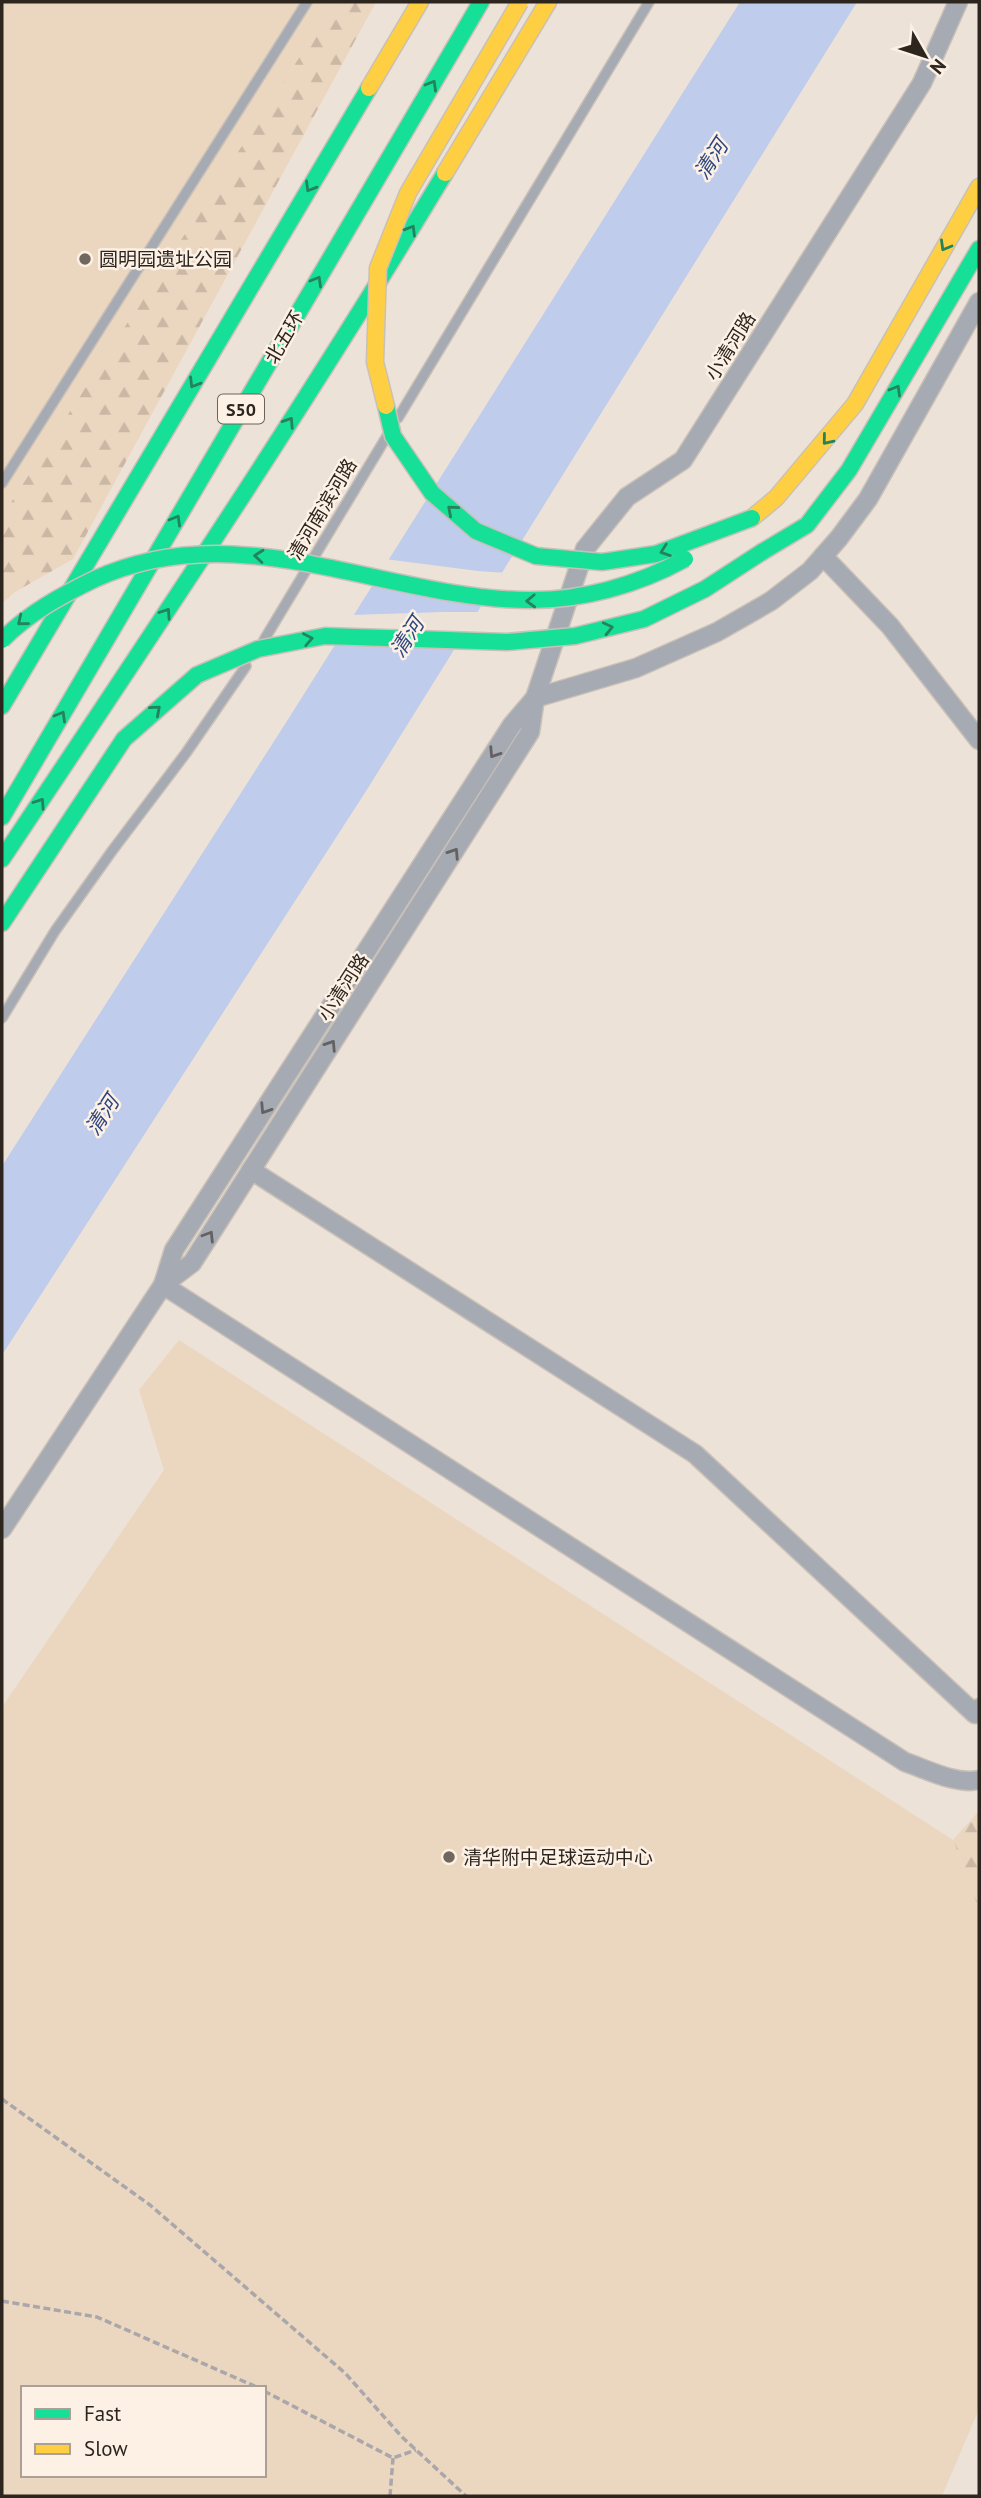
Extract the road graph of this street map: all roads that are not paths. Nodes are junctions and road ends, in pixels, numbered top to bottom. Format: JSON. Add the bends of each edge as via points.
{"nodes":[{"id":1,"x":307,"y":2,"type":"edge"},
{"id":2,"x":410,"y":2,"type":"edge"},
{"id":3,"x":419,"y":2,"type":"edge"},
{"id":4,"x":481,"y":2,"type":"edge"},
{"id":5,"x":520,"y":2,"type":"edge"},
{"id":6,"x":548,"y":2,"type":"edge"},
{"id":7,"x":649,"y":2,"type":"edge"},
{"id":8,"x":958,"y":2,"type":"edge"},
{"id":9,"x":324,"y":164,"type":"junction"},
{"id":10,"x":979,"y":187,"type":"edge"},
{"id":11,"x":979,"y":249,"type":"edge"},
{"id":12,"x":979,"y":302,"type":"edge"},
{"id":13,"x":2,"y":483,"type":"edge"},
{"id":14,"x":752,"y":518,"type":"junction"},
{"id":15,"x":823,"y":556,"type":"junction"},
{"id":16,"x":2,"y":640,"type":"edge"},
{"id":17,"x":535,"y":698,"type":"junction"},
{"id":18,"x":2,"y":706,"type":"edge"},
{"id":19,"x":979,"y":740,"type":"edge"},
{"id":20,"x":2,"y":817,"type":"edge"},
{"id":21,"x":2,"y":859,"type":"edge"},
{"id":22,"x":2,"y":923,"type":"edge"},
{"id":23,"x":2,"y":1018,"type":"edge"},
{"id":24,"x":251,"y":1170,"type":"junction"},
{"id":25,"x":163,"y":1285,"type":"junction"},
{"id":26,"x":2,"y":1529,"type":"edge"},
{"id":27,"x":979,"y":1708,"type":"edge"},
{"id":28,"x":979,"y":1780,"type":"edge"}],
"edges":[{"from":1,"to":13,"type":"lane"},
{"from":2,"to":9,"type":"highway"},
{"from":3,"to":9,"type":"highway","number":"S50"},
{"from":20,"to":4,"type":"highway","name":"北五环","number":"S50","one_way":true},
{"from":14,"to":5,"type":"highway","one_way":true,"bridge":true,"via":[[656,554],[603,562],[536,556],[476,531],[432,493],[393,436],[375,362],[378,268],[408,193]]},
{"from":21,"to":6,"type":"highway","one_way":true,"via":[[170,608],[368,298]]},
{"from":7,"to":23,"type":"lane","name":"清河南滨河路","via":[[265,638],[55,931]]},
{"from":8,"to":17,"type":"street","name":"小清河路","via":[[922,83],[683,460],[627,497],[585,549]]},
{"from":9,"to":18,"type":"highway","number":"S50","one_way":true},
{"from":10,"to":14,"type":"highway","one_way":true,"via":[[855,404],[776,498]]},
{"from":22,"to":11,"type":"highway","one_way":true,"bridge":true,"via":[[124,738],[197,675],[258,649],[325,636],[507,642],[575,636],[645,619],[705,589],[807,525],[849,470]]},
{"from":12,"to":15,"type":"street","via":[[867,499]]},
{"from":14,"to":16,"type":"highway","one_way":true,"bridge":true,"via":[[661,573],[589,596],[525,602],[460,596],[258,555],[178,557],[124,566],[66,592],[21,620]]},
{"from":15,"to":17,"type":"street","via":[[771,601],[717,632],[636,668]]},
{"from":15,"to":19,"type":"street","via":[[890,625]]},
{"from":24,"to":17,"type":"street","name":"小清河路","one_way":true,"via":[[530,732]]},
{"from":17,"to":25,"type":"street","name":"小清河路","one_way":true,"via":[[512,724],[174,1250]]},
{"from":25,"to":24,"type":"street","name":"小清河路","one_way":true,"via":[[192,1264]]},
{"from":24,"to":27,"type":"street","via":[[695,1454],[975,1714]]},
{"from":25,"to":26,"type":"street","name":"小清河路"},
{"from":25,"to":28,"type":"street","via":[[905,1762],[947,1776]]}]}
